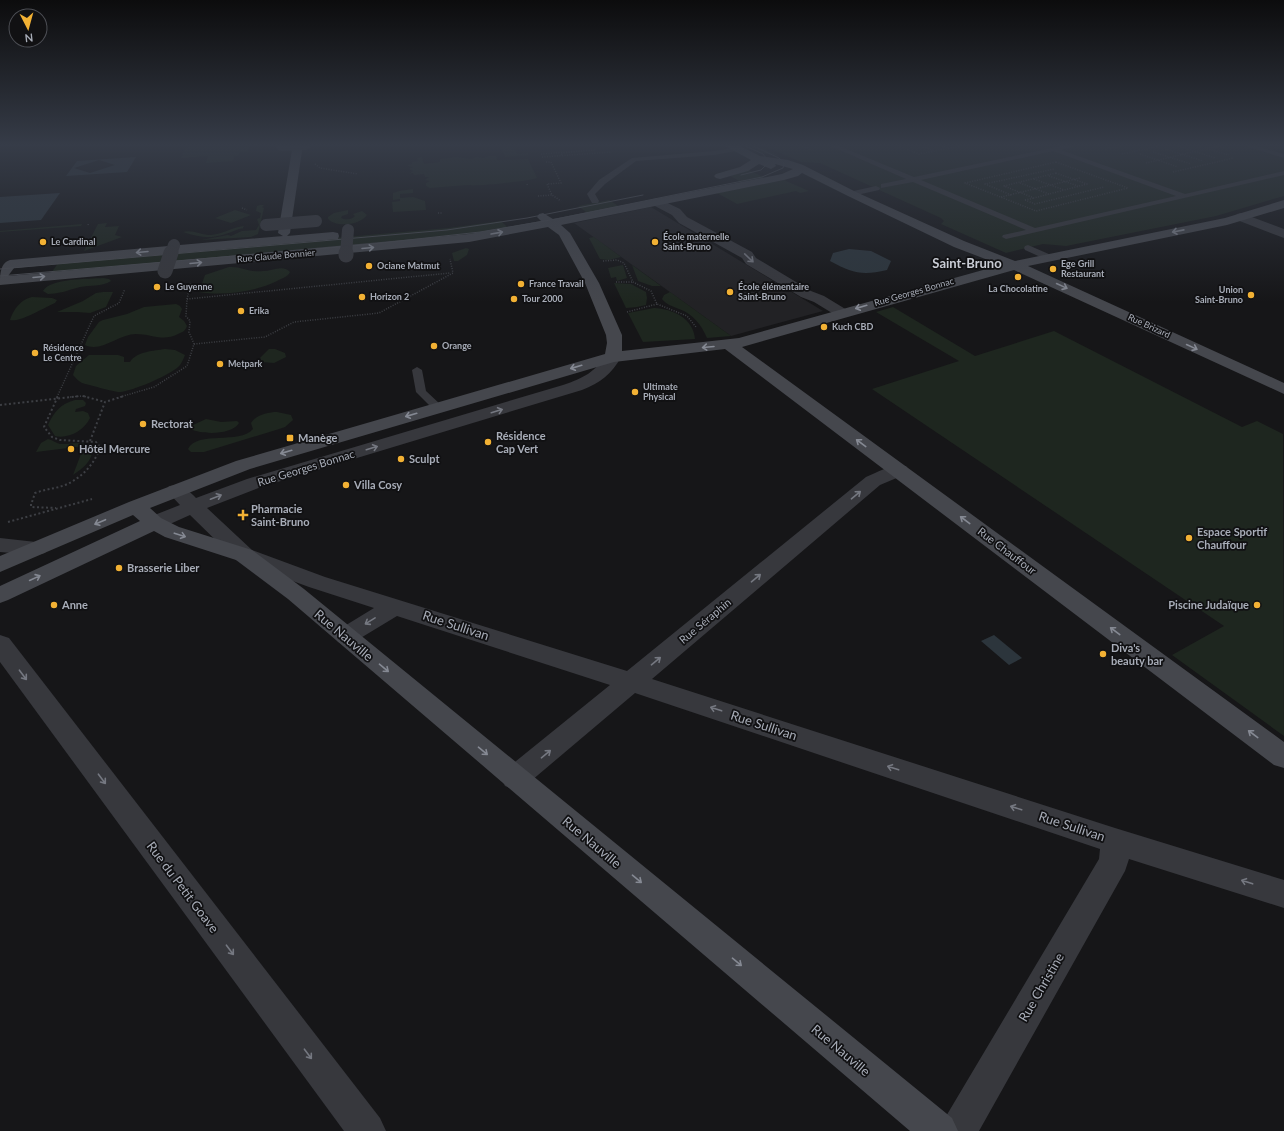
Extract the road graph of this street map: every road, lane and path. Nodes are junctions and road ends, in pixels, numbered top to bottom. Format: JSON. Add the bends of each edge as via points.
{"nodes":[{"id":1,"x":290,"y":197,"type":"edge"},
{"id":2,"x":554,"y":197,"type":"edge"},
{"id":3,"x":593,"y":197,"type":"edge"},
{"id":4,"x":680,"y":197,"type":"edge"},
{"id":5,"x":858,"y":197,"type":"edge"},
{"id":6,"x":954,"y":197,"type":"edge"},
{"id":7,"x":1000,"y":197,"type":"edge"},
{"id":8,"x":1031,"y":197,"type":"edge"},
{"id":9,"x":1039,"y":197,"type":"edge"},
{"id":10,"x":1064,"y":197,"type":"edge"},
{"id":11,"x":1093,"y":197,"type":"edge"},
{"id":12,"x":1181,"y":197,"type":"edge"},
{"id":13,"x":1034,"y":198,"type":"junction"},
{"id":14,"x":595,"y":201,"type":"dead end"},
{"id":15,"x":657,"y":202,"type":"junction"},
{"id":16,"x":564,"y":204,"type":"dead end"},
{"id":17,"x":1284,"y":204,"type":"edge"},
{"id":18,"x":242,"y":208,"type":"dead end"},
{"id":19,"x":247,"y":210,"type":"dead end"},
{"id":20,"x":442,"y":212,"type":"dead end"},
{"id":21,"x":438,"y":213,"type":"dead end"},
{"id":22,"x":534,"y":214,"type":"dead end"},
{"id":23,"x":552,"y":216,"type":"junction"},
{"id":24,"x":1241,"y":217,"type":"junction"},
{"id":25,"x":316,"y":220,"type":"dead end"},
{"id":26,"x":266,"y":225,"type":"dead end"},
{"id":27,"x":1035,"y":231,"type":"junction"},
{"id":28,"x":284,"y":233,"type":"junction"},
{"id":29,"x":1284,"y":234,"type":"edge"},
{"id":30,"x":302,"y":238,"type":"junction"},
{"id":31,"x":265,"y":241,"type":"junction"},
{"id":32,"x":1015,"y":242,"type":"dead end"},
{"id":33,"x":174,"y":245,"type":"dead end"},
{"id":34,"x":1028,"y":248,"type":"dead end"},
{"id":35,"x":448,"y":253,"type":"dead end"},
{"id":36,"x":346,"y":255,"type":"dead end"},
{"id":37,"x":1048,"y":257,"type":"junction"},
{"id":38,"x":5,"y":264,"type":"edge"},
{"id":39,"x":582,"y":264,"type":"junction"},
{"id":40,"x":1013,"y":265,"type":"junction"},
{"id":41,"x":165,"y":271,"type":"junction"},
{"id":42,"x":452,"y":273,"type":"junction"},
{"id":43,"x":0,"y":277,"type":"edge"},
{"id":44,"x":0,"y":281,"type":"edge"},
{"id":45,"x":186,"y":299,"type":"junction"},
{"id":46,"x":657,"y":304,"type":"junction"},
{"id":47,"x":842,"y":313,"type":"junction"},
{"id":48,"x":607,"y":317,"type":"junction"},
{"id":49,"x":194,"y":344,"type":"junction"},
{"id":50,"x":729,"y":345,"type":"junction"},
{"id":51,"x":704,"y":347,"type":"junction"},
{"id":52,"x":614,"y":357,"type":"junction"},
{"id":53,"x":417,"y":370,"type":"dead end"},
{"id":54,"x":1284,"y":389,"type":"edge"},
{"id":55,"x":56,"y":399,"type":"junction"},
{"id":56,"x":105,"y":402,"type":"junction"},
{"id":57,"x":0,"y":405,"type":"edge"},
{"id":58,"x":437,"y":407,"type":"junction"},
{"id":59,"x":90,"y":441,"type":"junction"},
{"id":60,"x":898,"y":470,"type":"junction"},
{"id":61,"x":184,"y":498,"type":"junction"},
{"id":62,"x":136,"y":506,"type":"junction"},
{"id":63,"x":67,"y":509,"type":"dead end"},
{"id":64,"x":154,"y":523,"type":"junction"},
{"id":65,"x":0,"y":545,"type":"edge"},
{"id":66,"x":37,"y":548,"type":"junction"},
{"id":67,"x":244,"y":556,"type":"junction"},
{"id":68,"x":0,"y":565,"type":"edge"},
{"id":69,"x":0,"y":595,"type":"edge"},
{"id":70,"x":395,"y":606,"type":"junction"},
{"id":71,"x":346,"y":636,"type":"junction"},
{"id":72,"x":0,"y":644,"type":"edge"},
{"id":73,"x":632,"y":682,"type":"junction"},
{"id":74,"x":1284,"y":757,"type":"edge"},
{"id":75,"x":515,"y":778,"type":"junction"},
{"id":76,"x":1115,"y":841,"type":"junction"},
{"id":77,"x":1284,"y":894,"type":"edge"},
{"id":78,"x":366,"y":1131,"type":"edge"},
{"id":79,"x":939,"y":1131,"type":"edge"},
{"id":80,"x":958,"y":1131,"type":"edge"}],
"edges":[{"from":1,"to":28,"type":"street"},
{"from":2,"to":16,"type":"path"},
{"from":3,"to":14,"type":"lane"},
{"from":4,"to":15,"type":"street","name":"Rue Claude Bonnier"},
{"from":5,"to":40,"type":"street","name":"Rue Brizard","via":[[959,244]]},
{"from":6,"to":27,"type":"lane"},
{"from":7,"to":11,"type":"path","via":[[1036,211]]},
{"from":8,"to":13,"type":"path"},
{"from":9,"to":13,"type":"path"},
{"from":10,"to":13,"type":"path","via":[[1035,204],[1025,200]]},
{"from":12,"to":27,"type":"lane"},
{"from":15,"to":23,"type":"street","name":"Rue Claude Bonnier"},
{"from":15,"to":47,"type":"street","one_way":true,"via":[[676,212],[683,220],[747,255],[757,265]]},
{"from":17,"to":24,"type":"street","name":"Rue Georges Bonnac"},
{"from":18,"to":19,"type":"path"},
{"from":20,"to":21,"type":"path"},
{"from":22,"to":23,"type":"street"},
{"from":23,"to":39,"type":"street"},
{"from":44,"to":23,"type":"street","name":"Rue Claude Bonnier","one_way":true,"via":[[284,258],[456,239]]},
{"from":24,"to":29,"type":"street"},
{"from":24,"to":37,"type":"street","name":"Rue Georges Bonnac","one_way":true},
{"from":25,"to":26,"type":"street","bridge":true},
{"from":27,"to":32,"type":"lane","via":[[1006,238]]},
{"from":28,"to":30,"type":"street"},
{"from":28,"to":31,"type":"street"},
{"from":30,"to":31,"type":"street","name":"Rue Claude Bonnier"},
{"from":30,"to":36,"type":"street","name":"Rue Claude Bonnier","bridge":true,"via":[[354,232]]},
{"from":31,"to":38,"type":"street","name":"Rue Claude Bonnier","one_way":true},
{"from":33,"to":41,"type":"street","bridge":true},
{"from":34,"to":37,"type":"lane"},
{"from":35,"to":42,"type":"path"},
{"from":37,"to":40,"type":"street","name":"Rue Georges Bonnac"},
{"from":38,"to":43,"type":"street"},
{"from":39,"to":46,"type":"path","via":[[623,261],[627,264],[633,282],[651,291]]},
{"from":39,"to":48,"type":"street"},
{"from":40,"to":47,"type":"street","name":"Rue Georges Bonnac","one_way":true},
{"from":40,"to":54,"type":"street","name":"Rue Brizard","one_way":true},
{"from":41,"to":45,"type":"path","via":[[194,274]]},
{"from":41,"to":55,"type":"path","via":[[129,279],[119,303],[94,316]]},
{"from":42,"to":45,"type":"path"},
{"from":42,"to":49,"type":"path","via":[[379,313],[294,322],[265,336]]},
{"from":45,"to":49,"type":"path","via":[[186,316],[190,321],[189,332]]},
{"from":46,"to":48,"type":"path"},
{"from":46,"to":51,"type":"path","via":[[687,316],[697,327]]},
{"from":47,"to":50,"type":"street","name":"Rue Georges Bonnac"},
{"from":48,"to":52,"type":"street","via":[[615,342]]},
{"from":49,"to":56,"type":"path","via":[[187,366],[154,387]]},
{"from":50,"to":51,"type":"street","name":"Rue Georges Bonnac","one_way":true},
{"from":60,"to":50,"type":"street","name":"Rue Chauffour","one_way":true},
{"from":51,"to":52,"type":"street","name":"Rue Georges Bonnac"},
{"from":52,"to":58,"type":"street","name":"Rue Georges Bonnac","one_way":true},
{"from":61,"to":52,"type":"street","name":"Rue Georges Bonnac","one_way":true,"via":[[215,497],[254,483],[569,389],[600,374]]},
{"from":53,"to":58,"type":"lane","via":[[421,392]]},
{"from":55,"to":56,"type":"path","via":[[82,396]]},
{"from":55,"to":57,"type":"path"},
{"from":55,"to":59,"type":"path","via":[[44,426],[52,437]]},
{"from":56,"to":59,"type":"path"},
{"from":58,"to":61,"type":"street","name":"Rue Georges Bonnac","one_way":true,"via":[[243,465]]},
{"from":59,"to":63,"type":"path","via":[[96,442],[100,447],[90,466],[69,483],[35,493],[31,503],[32,508]]},
{"from":73,"to":60,"type":"street","name":"Rue Séraphin","one_way":true,"via":[[873,481]]},
{"from":74,"to":60,"type":"street","name":"Rue Chauffour","one_way":true},
{"from":61,"to":62,"type":"street","name":"Rue Georges Bonnac"},
{"from":61,"to":64,"type":"street","name":"Rue Georges Bonnac"},
{"from":61,"to":67,"type":"street","name":"Rue Sullivan"},
{"from":62,"to":64,"type":"street","name":"Rue Sullivan"},
{"from":62,"to":66,"type":"street","name":"Rue Georges Bonnac","one_way":true},
{"from":64,"to":67,"type":"street","name":"Rue Sullivan","one_way":true,"via":[[172,532]]},
{"from":69,"to":64,"type":"street","name":"Rue Georges Bonnac","one_way":true},
{"from":65,"to":66,"type":"street"},
{"from":66,"to":68,"type":"street","name":"Rue Georges Bonnac"},
{"from":67,"to":70,"type":"street","name":"Rue Sullivan"},
{"from":67,"to":71,"type":"street","name":"Rue Nauville","via":[[296,594]]},
{"from":70,"to":71,"type":"street","one_way":true},
{"from":70,"to":73,"type":"street","name":"Rue Sullivan"},
{"from":71,"to":75,"type":"street","name":"Rue Nauville","one_way":true},
{"from":72,"to":78,"type":"street","name":"Rue du Petit Goave","one_way":true},
{"from":75,"to":73,"type":"street","name":"Rue Séraphin","one_way":true},
{"from":76,"to":73,"type":"street","name":"Rue Sullivan","one_way":true},
{"from":75,"to":79,"type":"street","name":"Rue Nauville","one_way":true},
{"from":77,"to":76,"type":"street","name":"Rue Sullivan","one_way":true},
{"from":76,"to":80,"type":"street","name":"Rue Christine","via":[[1114,861]]}]}
